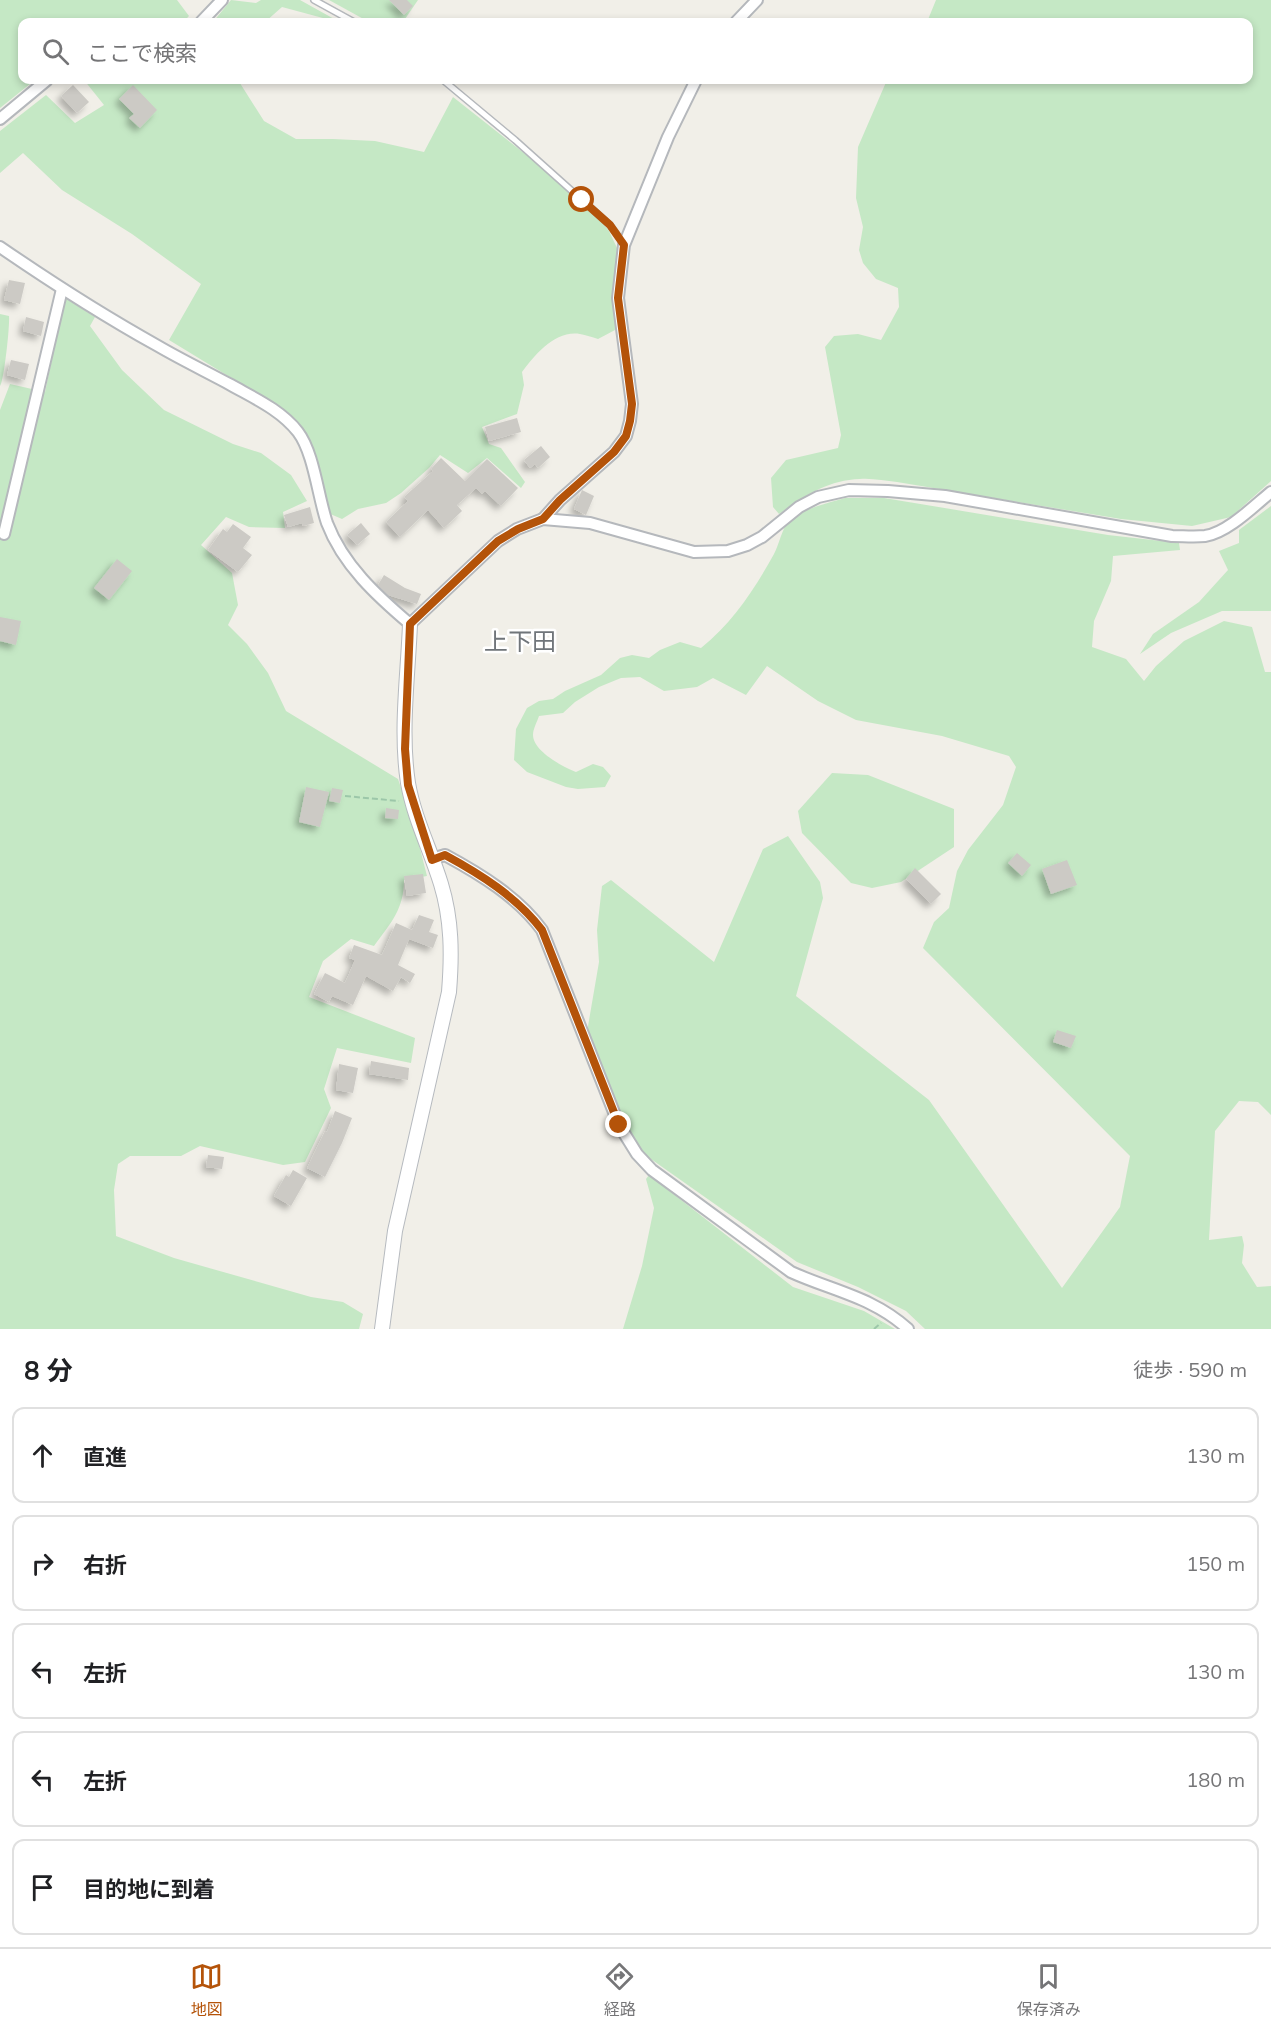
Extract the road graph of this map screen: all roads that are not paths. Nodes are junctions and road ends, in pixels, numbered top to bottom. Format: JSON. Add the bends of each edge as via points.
{"nodes":[{"id":1,"x":222,"y":0,"type":"edge"},
{"id":2,"x":314,"y":0,"type":"edge"},
{"id":3,"x":757,"y":0,"type":"edge"},
{"id":4,"x":205,"y":18,"type":"edge"},
{"id":5,"x":347,"y":18,"type":"edge"},
{"id":6,"x":740,"y":18,"type":"edge"},
{"id":7,"x":42,"y":84,"type":"edge"},
{"id":8,"x":448,"y":84,"type":"edge"},
{"id":9,"x":694,"y":84,"type":"edge"},
{"id":10,"x":0,"y":119,"type":"edge"},
{"id":11,"x":624,"y":245,"type":"junction"},
{"id":12,"x":0,"y":247,"type":"edge"},
{"id":13,"x":62,"y":289,"type":"junction"},
{"id":14,"x":1271,"y":492,"type":"edge"},
{"id":15,"x":543,"y":519,"type":"junction"},
{"id":16,"x":4,"y":534,"type":"dead end"},
{"id":17,"x":410,"y":624,"type":"junction"},
{"id":18,"x":432,"y":860,"type":"junction"},
{"id":19,"x":381,"y":1329,"type":"edge"},
{"id":20,"x":908,"y":1329,"type":"edge"}],
"edges":[{"from":1,"to":4,"type":"street"},
{"from":2,"to":5,"type":"lane"},
{"from":3,"to":6,"type":"street"},
{"from":7,"to":10,"type":"street"},
{"from":8,"to":11,"type":"lane","via":[[603,219]]},
{"from":9,"to":11,"type":"street"},
{"from":11,"to":15,"type":"street","via":[[618,298],[631,387],[626,436]]},
{"from":12,"to":13,"type":"street"},
{"from":13,"to":16,"type":"street"},
{"from":13,"to":17,"type":"street","via":[[283,416],[306,446],[328,524],[355,572]]},
{"from":14,"to":15,"type":"street","via":[[1235,521],[1206,536],[1172,536],[945,496],[888,491],[849,490],[818,497],[747,545],[711,553],[590,524]]},
{"from":15,"to":17,"type":"street","via":[[498,541]]},
{"from":17,"to":18,"type":"street","via":[[405,749],[408,785]]},
{"from":18,"to":19,"type":"street","via":[[449,919],[450,992],[395,1231]]},
{"from":18,"to":20,"type":"street","via":[[445,855],[468,867],[530,913],[542,930],[619,1125],[652,1170],[791,1272],[867,1301],[892,1314]]}]}
